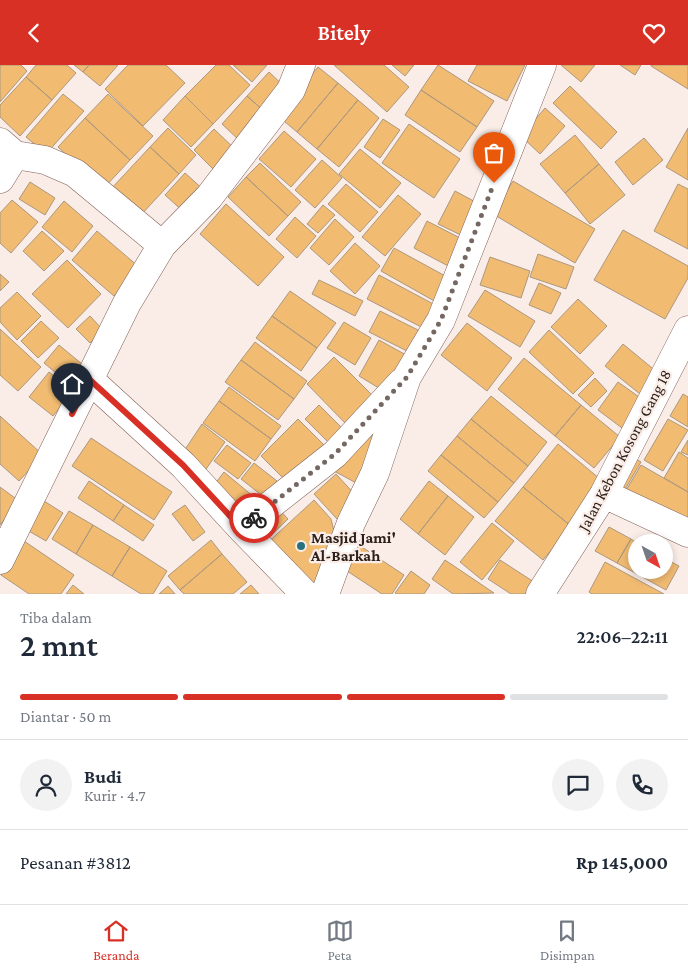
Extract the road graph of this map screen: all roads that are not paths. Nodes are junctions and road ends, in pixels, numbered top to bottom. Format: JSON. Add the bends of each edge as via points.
{"nodes":[{"id":1,"x":301,"y":65,"type":"edge"},
{"id":2,"x":542,"y":65,"type":"edge"},
{"id":3,"x":8,"y":148,"type":"edge"},
{"id":4,"x":0,"y":179,"type":"edge"},
{"id":5,"x":162,"y":245,"type":"junction"},
{"id":6,"x":688,"y":330,"type":"edge"},
{"id":7,"x":407,"y":377,"type":"junction"},
{"id":8,"x":89,"y":379,"type":"junction"},
{"id":9,"x":604,"y":494,"type":"junction"},
{"id":10,"x":241,"y":528,"type":"junction"},
{"id":11,"x":688,"y":533,"type":"edge"},
{"id":12,"x":0,"y":560,"type":"edge"},
{"id":13,"x":305,"y":594,"type":"edge"},
{"id":14,"x":325,"y":594,"type":"edge"},
{"id":15,"x":540,"y":594,"type":"edge"}],
"edges":[{"from":1,"to":5,"type":"street","via":[[286,98],[209,197]]},
{"from":2,"to":7,"type":"street","via":[[441,320]]},
{"from":3,"to":4,"type":"street"},
{"from":3,"to":5,"type":"street","via":[[75,173]]},
{"from":5,"to":8,"type":"street","via":[[127,303]]},
{"from":6,"to":9,"type":"street","name":"Jalan Kebon Kosong Gang 18"},
{"from":7,"to":10,"type":"street","via":[[335,454]]},
{"from":7,"to":14,"type":"street","via":[[375,473],[351,523]]},
{"from":8,"to":10,"type":"street","via":[[183,465]]},
{"from":8,"to":12,"type":"street"},
{"from":9,"to":11,"type":"street"},
{"from":9,"to":15,"type":"street","name":"Jalan Kebon Kosong Gang 18"},
{"from":10,"to":13,"type":"street"}]}
